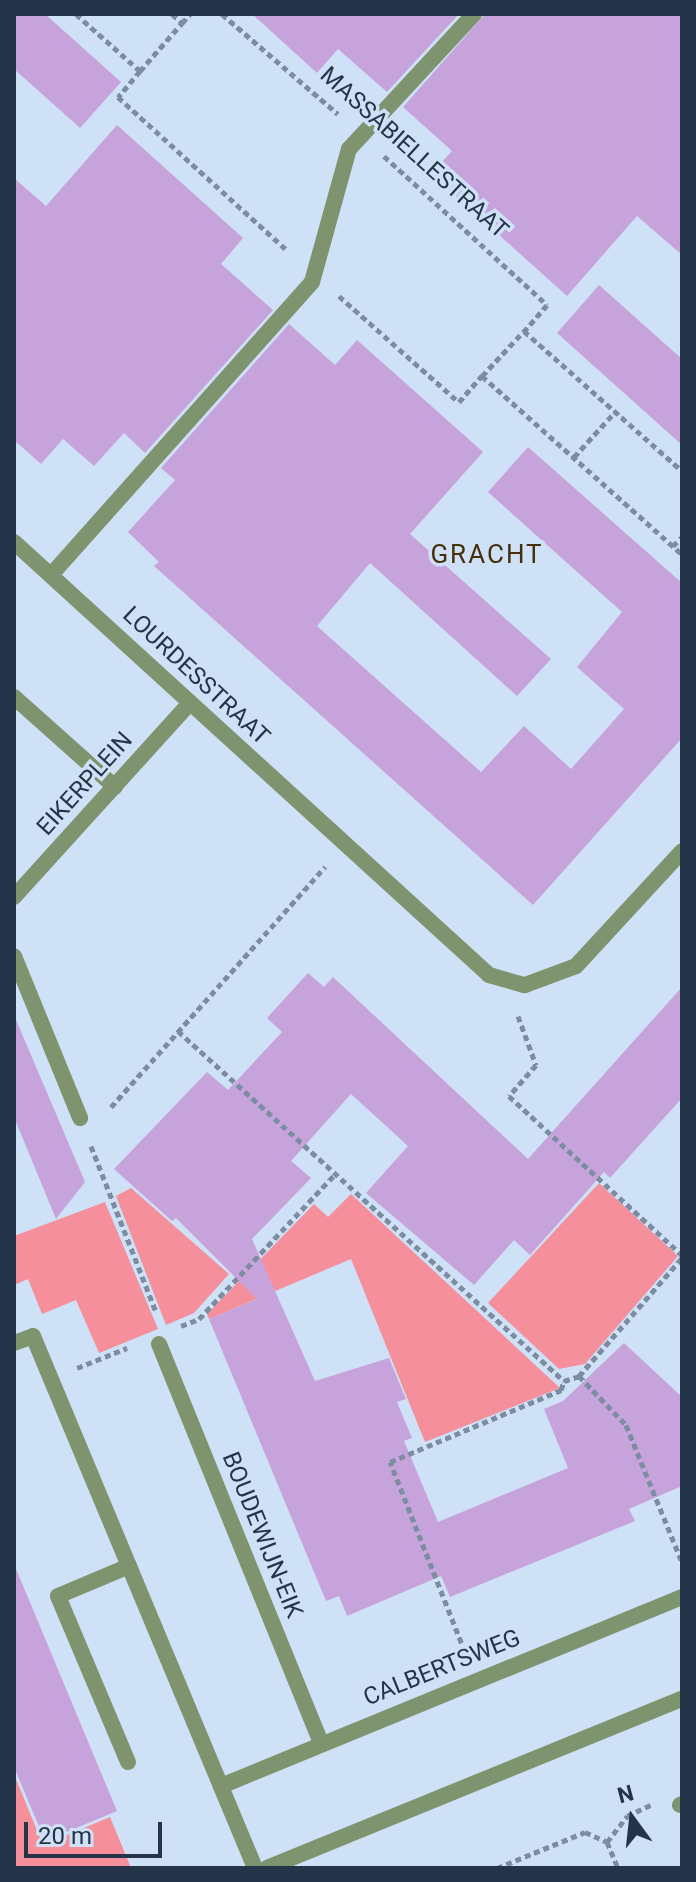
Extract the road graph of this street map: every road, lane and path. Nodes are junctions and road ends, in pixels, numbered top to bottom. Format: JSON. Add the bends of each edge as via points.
{"nodes":[{"id":1,"x":76,"y":14,"type":"edge"},
{"id":2,"x":172,"y":14,"type":"edge"},
{"id":3,"x":190,"y":14,"type":"edge"},
{"id":4,"x":222,"y":14,"type":"edge"},
{"id":5,"x":474,"y":14,"type":"edge"},
{"id":6,"x":182,"y":23,"type":"junction"},
{"id":7,"x":140,"y":71,"type":"junction"},
{"id":8,"x":363,"y":135,"type":"junction"},
{"id":9,"x":314,"y":274,"type":"junction"},
{"id":10,"x":524,"y":331,"type":"junction"},
{"id":11,"x":482,"y":376,"type":"junction"},
{"id":12,"x":615,"y":412,"type":"junction"},
{"id":13,"x":574,"y":457,"type":"junction"},
{"id":14,"x":682,"y":471,"type":"edge"},
{"id":15,"x":682,"y":537,"type":"edge"},
{"id":16,"x":14,"y":542,"type":"edge"},
{"id":17,"x":673,"y":546,"type":"junction"},
{"id":18,"x":682,"y":554,"type":"edge"},
{"id":19,"x":51,"y":575,"type":"junction"},
{"id":20,"x":14,"y":697,"type":"edge"},
{"id":21,"x":190,"y":703,"type":"junction"},
{"id":22,"x":115,"y":787,"type":"junction"},
{"id":23,"x":345,"y":845,"type":"junction"},
{"id":24,"x":682,"y":851,"type":"edge"},
{"id":25,"x":14,"y":897,"type":"edge"},
{"id":26,"x":14,"y":956,"type":"edge"},
{"id":27,"x":506,"y":981,"type":"junction"},
{"id":28,"x":178,"y":1031,"type":"junction"},
{"id":29,"x":83,"y":1126,"type":"junction"},
{"id":30,"x":336,"y":1173,"type":"junction"},
{"id":31,"x":682,"y":1257,"type":"edge"},
{"id":32,"x":160,"y":1339,"type":"junction"},
{"id":33,"x":14,"y":1343,"type":"edge"},
{"id":34,"x":579,"y":1376,"type":"junction"},
{"id":35,"x":50,"y":1378,"type":"junction"},
{"id":36,"x":564,"y":1381,"type":"junction"},
{"id":37,"x":682,"y":1562,"type":"edge"},
{"id":38,"x":129,"y":1566,"type":"junction"},
{"id":39,"x":682,"y":1597,"type":"edge"},
{"id":40,"x":476,"y":1680,"type":"junction"},
{"id":41,"x":682,"y":1699,"type":"edge"},
{"id":42,"x":321,"y":1743,"type":"junction"},
{"id":43,"x":128,"y":1762,"type":"dead end"},
{"id":44,"x":221,"y":1786,"type":"junction"},
{"id":45,"x":681,"y":1805,"type":"edge"},
{"id":46,"x":607,"y":1842,"type":"junction"},
{"id":47,"x":255,"y":1868,"type":"edge"},
{"id":48,"x":267,"y":1868,"type":"edge"},
{"id":49,"x":497,"y":1868,"type":"edge"},
{"id":50,"x":618,"y":1868,"type":"edge"}],
"edges":[{"from":1,"to":7,"type":"path"},
{"from":2,"to":6,"type":"path"},
{"from":3,"to":6,"type":"path","name":"MASSABIELLESTRAAT"},
{"from":4,"to":8,"type":"path","name":"MASSABIELLESTRAAT"},
{"from":5,"to":8,"type":"street"},
{"from":6,"to":7,"type":"path","name":"MASSABIELLESTRAAT"},
{"from":7,"to":9,"type":"path","name":"MASSABIELLESTRAAT","via":[[118,97]]},
{"from":8,"to":9,"type":"street","via":[[349,149]]},
{"from":8,"to":10,"type":"path","name":"MASSABIELLESTRAAT","via":[[547,305]]},
{"from":9,"to":11,"type":"path","name":"MASSABIELLESTRAAT","via":[[459,402]]},
{"from":9,"to":19,"type":"street"},
{"from":10,"to":11,"type":"path","name":"MASSABIELLESTRAAT"},
{"from":10,"to":12,"type":"path"},
{"from":11,"to":13,"type":"path"},
{"from":12,"to":13,"type":"path"},
{"from":12,"to":14,"type":"path"},
{"from":13,"to":17,"type":"path"},
{"from":15,"to":17,"type":"path"},
{"from":16,"to":19,"type":"street","name":"LOURDESSTRAAT"},
{"from":17,"to":18,"type":"path"},
{"from":19,"to":21,"type":"street","name":"LOURDESSTRAAT"},
{"from":20,"to":22,"type":"street"},
{"from":21,"to":22,"type":"street","name":"EIKERPLEIN"},
{"from":21,"to":23,"type":"street","name":"LOURDESSTRAAT"},
{"from":22,"to":25,"type":"street","name":"EIKERPLEIN"},
{"from":23,"to":27,"type":"street","name":"LOURDESSTRAAT","via":[[489,975]]},
{"from":23,"to":28,"type":"path"},
{"from":24,"to":27,"type":"street","name":"LOURDESSTRAAT","via":[[576,966],[525,985]]},
{"from":26,"to":29,"type":"street"},
{"from":27,"to":31,"type":"path","via":[[536,1065],[509,1096]]},
{"from":28,"to":29,"type":"path"},
{"from":28,"to":30,"type":"path"},
{"from":29,"to":32,"type":"path","via":[[162,1325]]},
{"from":30,"to":32,"type":"path","via":[[199,1319]]},
{"from":30,"to":36,"type":"path"},
{"from":31,"to":34,"type":"path"},
{"from":32,"to":35,"type":"path"},
{"from":32,"to":42,"type":"street","name":"BOUDEWIJN-EIK"},
{"from":33,"to":35,"type":"street","via":[[33,1336]]},
{"from":34,"to":36,"type":"path"},
{"from":34,"to":37,"type":"path","via":[[626,1425]]},
{"from":35,"to":38,"type":"street"},
{"from":36,"to":40,"type":"path","via":[[561,1390],[390,1462]]},
{"from":38,"to":43,"type":"street","via":[[58,1596]]},
{"from":38,"to":44,"type":"street"},
{"from":39,"to":40,"type":"street","name":"CALBERTSWEG"},
{"from":40,"to":42,"type":"street","name":"CALBERTSWEG"},
{"from":41,"to":48,"type":"street"},
{"from":42,"to":44,"type":"street","name":"CALBERTSWEG"},
{"from":44,"to":47,"type":"street"},
{"from":45,"to":46,"type":"path","via":[[663,1800],[627,1816]]},
{"from":46,"to":49,"type":"path","via":[[585,1832]]},
{"from":46,"to":50,"type":"path"}]}
